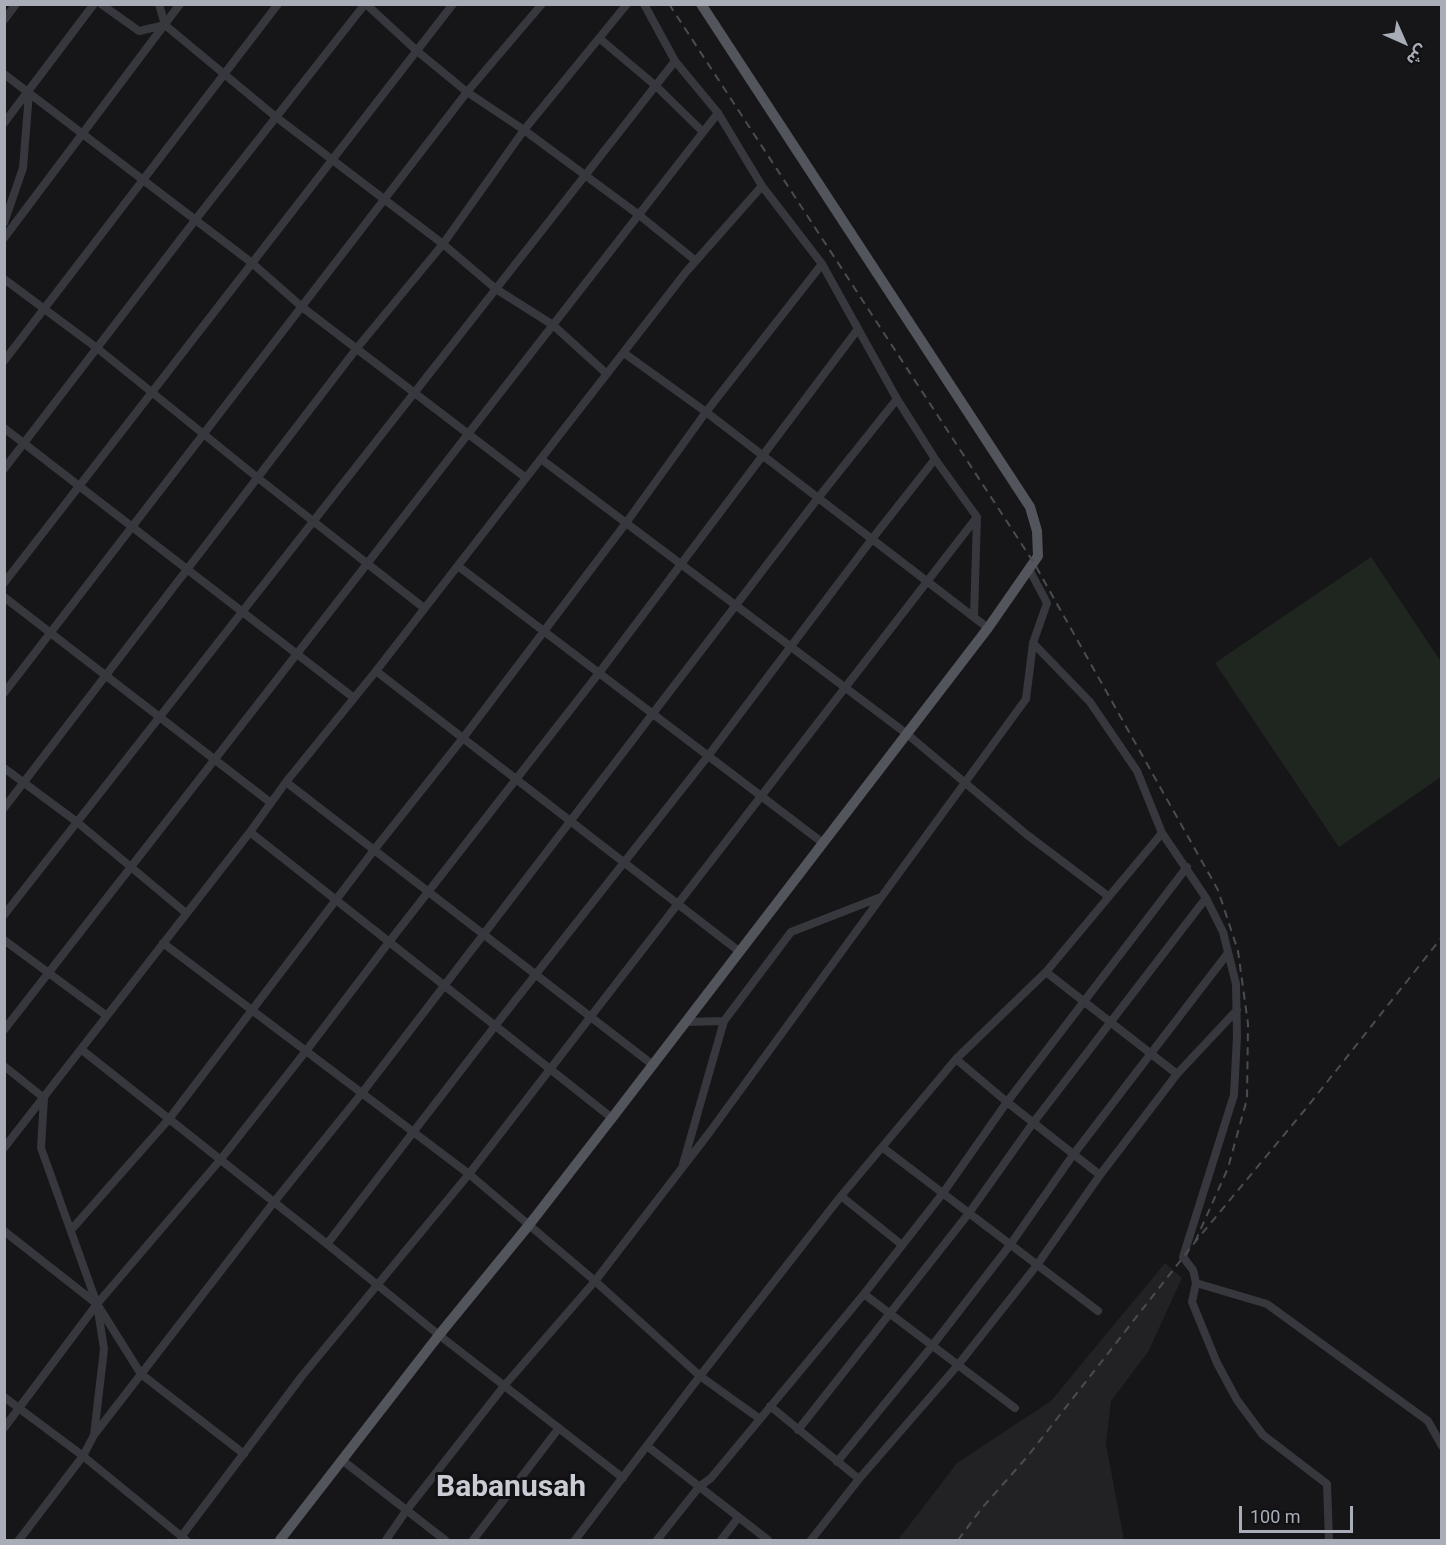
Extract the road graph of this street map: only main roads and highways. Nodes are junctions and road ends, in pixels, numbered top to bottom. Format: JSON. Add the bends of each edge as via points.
{"nodes":[{"id":1,"x":701,"y":4,"type":"edge"},
{"id":2,"x":280,"y":1540,"type":"edge"}],
"edges":[{"from":1,"to":2,"type":"main road","via":[[1030,507],[1037,531],[1038,556],[908,734]]}]}
